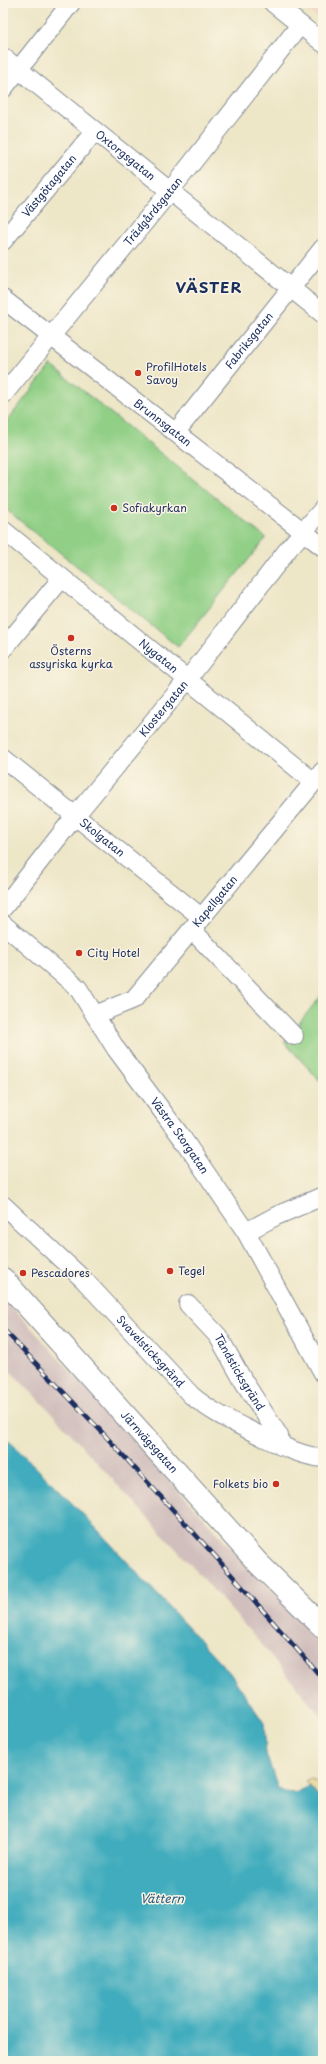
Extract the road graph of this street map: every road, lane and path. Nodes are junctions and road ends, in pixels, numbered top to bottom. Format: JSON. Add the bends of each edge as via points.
{"nodes":[{"id":1,"x":71,"y":3,"type":"edge"},
{"id":2,"x":273,"y":3,"type":"edge"},
{"id":3,"x":300,"y":25,"type":"junction"},
{"id":4,"x":323,"y":43,"type":"edge"},
{"id":5,"x":3,"y":58,"type":"edge"},
{"id":6,"x":18,"y":69,"type":"junction"},
{"id":7,"x":3,"y":89,"type":"edge"},
{"id":8,"x":95,"y":131,"type":"junction"},
{"id":9,"x":170,"y":191,"type":"junction"},
{"id":10,"x":3,"y":241,"type":"edge"},
{"id":11,"x":323,"y":248,"type":"edge"},
{"id":12,"x":291,"y":288,"type":"junction"},
{"id":13,"x":3,"y":299,"type":"edge"},
{"id":14,"x":323,"y":314,"type":"edge"},
{"id":15,"x":51,"y":336,"type":"junction"},
{"id":16,"x":3,"y":395,"type":"edge"},
{"id":17,"x":176,"y":432,"type":"junction"},
{"id":18,"x":323,"y":509,"type":"edge"},
{"id":19,"x":3,"y":530,"type":"edge"},
{"id":20,"x":304,"y":532,"type":"junction"},
{"id":21,"x":323,"y":547,"type":"edge"},
{"id":22,"x":62,"y":578,"type":"junction"},
{"id":23,"x":3,"y":649,"type":"edge"},
{"id":24,"x":188,"y":679,"type":"junction"},
{"id":25,"x":3,"y":758,"type":"edge"},
{"id":26,"x":319,"y":776,"type":"edge"},
{"id":27,"x":75,"y":816,"type":"junction"},
{"id":28,"x":3,"y":908,"type":"edge"},
{"id":29,"x":196,"y":923,"type":"junction"},
{"id":30,"x":3,"y":924,"type":"edge"},
{"id":31,"x":95,"y":1015,"type":"junction"},
{"id":32,"x":294,"y":1036,"type":"dead end"},
{"id":33,"x":323,"y":1196,"type":"edge"},
{"id":34,"x":3,"y":1205,"type":"edge"},
{"id":35,"x":246,"y":1232,"type":"junction"},
{"id":36,"x":3,"y":1279,"type":"edge"},
{"id":37,"x":188,"y":1304,"type":"dead end"},
{"id":38,"x":323,"y":1373,"type":"edge"},
{"id":39,"x":281,"y":1446,"type":"junction"},
{"id":40,"x":323,"y":1458,"type":"edge"},
{"id":41,"x":299,"y":1601,"type":"junction"},
{"id":42,"x":323,"y":1612,"type":"edge"},
{"id":43,"x":323,"y":1627,"type":"edge"}],
"edges":[{"from":1,"to":6,"type":"street"},
{"from":2,"to":3,"type":"street"},
{"from":3,"to":4,"type":"street"},
{"from":3,"to":9,"type":"street","name":"Trädgårdsgatan"},
{"from":5,"to":6,"type":"street","name":"Oxtorgsgatan"},
{"from":6,"to":7,"type":"street"},
{"from":6,"to":8,"type":"street","name":"Oxtorgsgatan"},
{"from":8,"to":9,"type":"street","name":"Oxtorgsgatan"},
{"from":8,"to":10,"type":"street","name":"Västgötagatan"},
{"from":9,"to":12,"type":"street","name":"Oxtorgsgatan"},
{"from":9,"to":15,"type":"street","name":"Trädgårdsgatan"},
{"from":11,"to":12,"type":"street","name":"Fabriksgatan"},
{"from":12,"to":14,"type":"street","name":"Oxtorgsgatan"},
{"from":12,"to":17,"type":"street","name":"Fabriksgatan"},
{"from":13,"to":15,"type":"street","name":"Brunnsgatan"},
{"from":15,"to":16,"type":"street","name":"Trädgårdsgatan"},
{"from":15,"to":17,"type":"street","name":"Brunnsgatan"},
{"from":17,"to":20,"type":"street","name":"Brunnsgatan"},
{"from":18,"to":20,"type":"street","name":"Klostergatan"},
{"from":19,"to":22,"type":"street","name":"Nygatan"},
{"from":20,"to":21,"type":"street","name":"Brunnsgatan"},
{"from":20,"to":24,"type":"street","name":"Klostergatan"},
{"from":22,"to":23,"type":"street"},
{"from":22,"to":24,"type":"street","name":"Nygatan"},
{"from":24,"to":26,"type":"street","name":"Nygatan"},
{"from":24,"to":27,"type":"street","name":"Klostergatan"},
{"from":25,"to":27,"type":"street","name":"Skolgatan"},
{"from":26,"to":29,"type":"street","name":"Kapellgatan"},
{"from":27,"to":28,"type":"street","name":"Klostergatan"},
{"from":27,"to":29,"type":"street","name":"Skolgatan"},
{"from":29,"to":31,"type":"street","name":"Kapellgatan","via":[[134,999]]},
{"from":29,"to":32,"type":"street","name":"Skolgatan"},
{"from":30,"to":31,"type":"street","name":"Västra Storgatan","via":[[78,988]]},
{"from":31,"to":35,"type":"street","name":"Västra Storgatan","via":[[116,1049],[183,1139]]},
{"from":33,"to":35,"type":"street"},
{"from":34,"to":39,"type":"street","name":"Svavelsticksgränd","via":[[84,1280],[191,1395],[215,1413]]},
{"from":35,"to":38,"type":"street","name":"Västra Storgatan"},
{"from":36,"to":41,"type":"street","name":"Järnvägsgatan","via":[[258,1563]]},
{"from":37,"to":39,"type":"street","name":"Tändsticksgränd","via":[[218,1336],[279,1436]]},
{"from":39,"to":40,"type":"street","name":"Svavelsticksgränd","via":[[312,1457]]},
{"from":41,"to":42,"type":"street","name":"Järnvägsgatan"},
{"from":41,"to":43,"type":"street","name":"Järnvägsgatan"}]}
